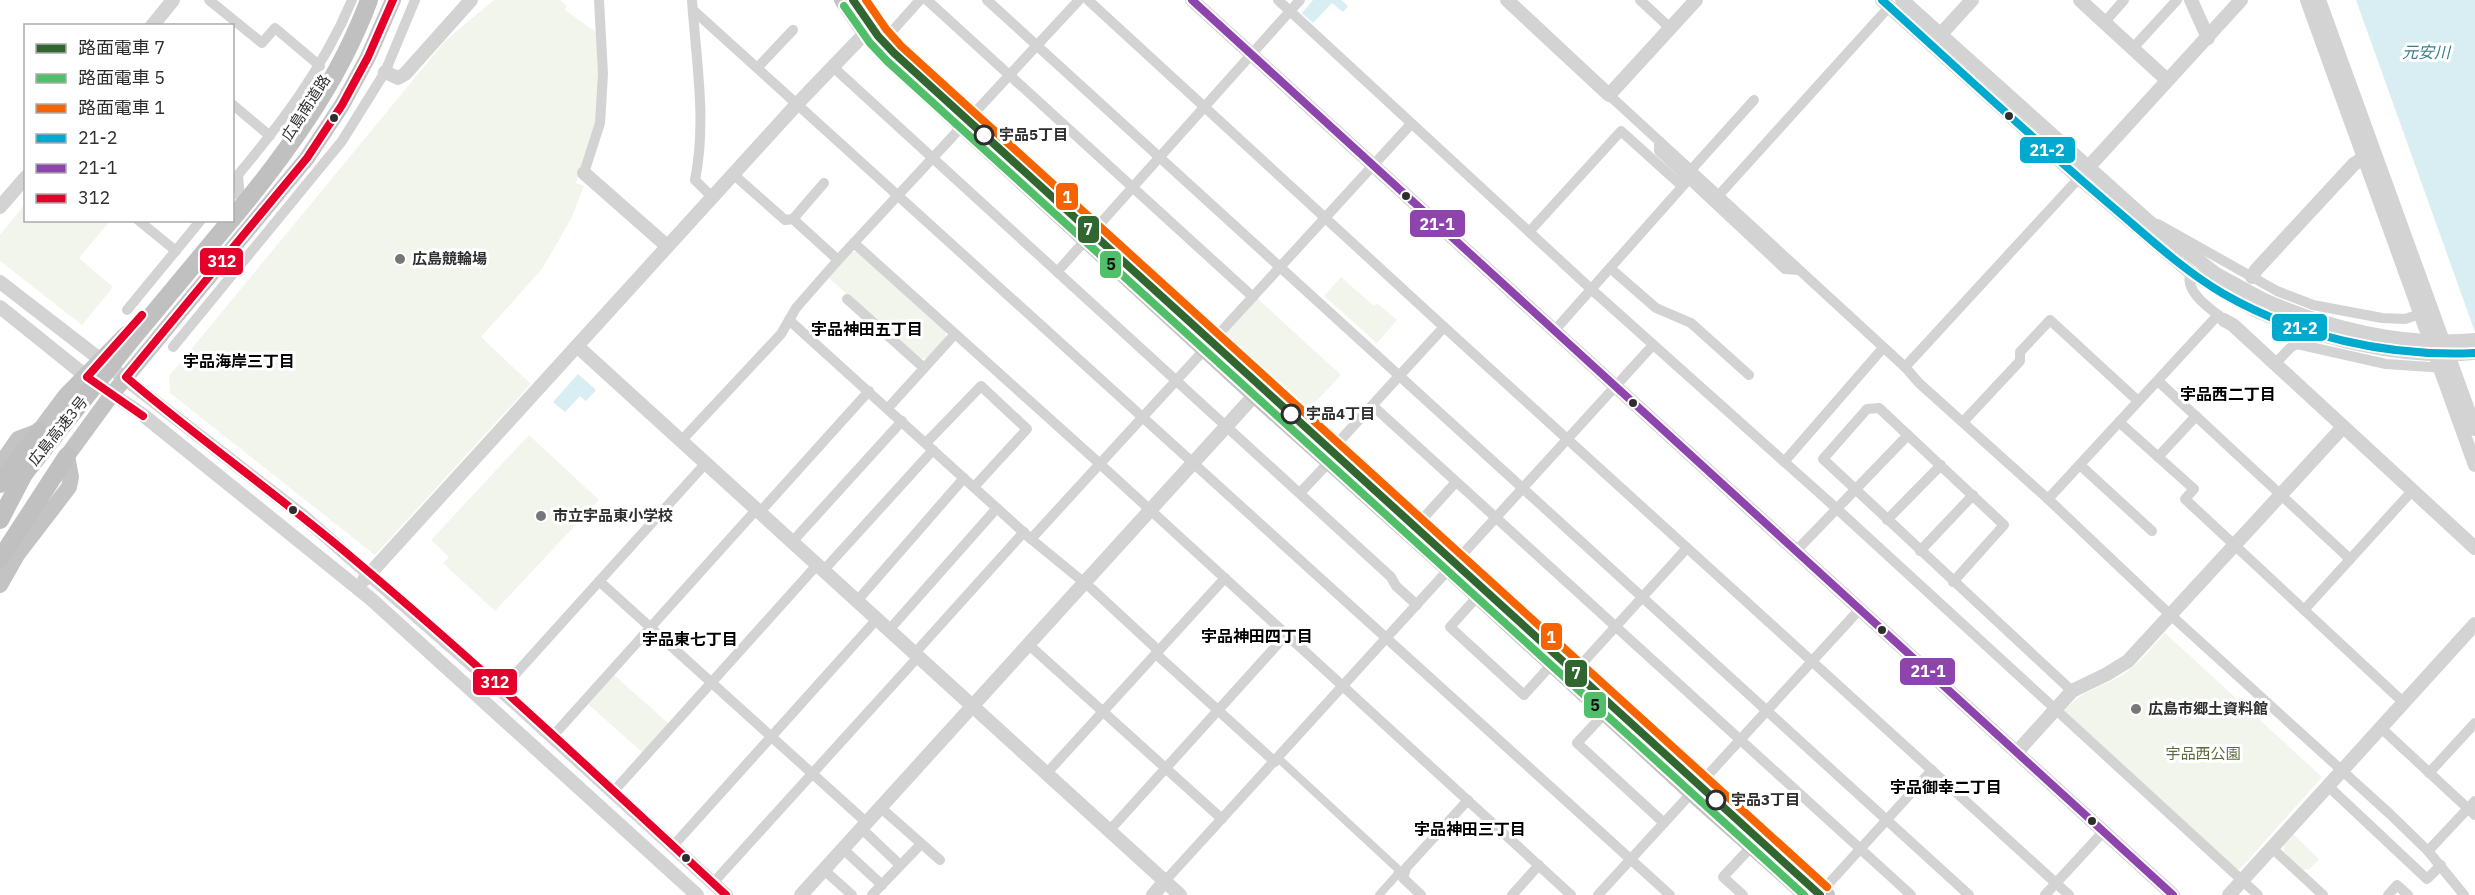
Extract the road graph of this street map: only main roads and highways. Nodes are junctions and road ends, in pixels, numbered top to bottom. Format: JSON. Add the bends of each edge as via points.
{"nodes":[{"id":1,"x":367,"y":0,"type":"edge"},
{"id":2,"x":393,"y":0,"type":"edge"},
{"id":3,"x":843,"y":0,"type":"edge"},
{"id":4,"x":859,"y":0,"type":"edge"},
{"id":5,"x":870,"y":28,"type":"junction"},
{"id":6,"x":966,"y":121,"type":"junction"},
{"id":7,"x":236,"y":202,"type":"edge"},
{"id":8,"x":234,"y":217,"type":"edge"},
{"id":9,"x":219,"y":222,"type":"edge"},
{"id":10,"x":230,"y":222,"type":"edge"},
{"id":11,"x":39,"y":431,"type":"junction"},
{"id":12,"x":1332,"y":455,"type":"junction"},
{"id":13,"x":67,"y":456,"type":"junction"},
{"id":14,"x":0,"y":465,"type":"edge"},
{"id":15,"x":24,"y":474,"type":"junction"},
{"id":16,"x":0,"y":484,"type":"edge"},
{"id":17,"x":0,"y":507,"type":"edge"},
{"id":18,"x":0,"y":520,"type":"edge"},
{"id":19,"x":0,"y":559,"type":"edge"},
{"id":20,"x":1453,"y":564,"type":"junction"},
{"id":21,"x":0,"y":585,"type":"edge"},
{"id":22,"x":1698,"y":787,"type":"junction"},
{"id":23,"x":1818,"y":894,"type":"edge"}],
"edges":[{"from":1,"to":7,"type":"highway","name":"広島南道路","via":[[329,72],[281,145]]},
{"from":1,"to":8,"type":"highway","name":"広島高速3号","via":[[344,56],[318,103],[288,149]]},
{"from":2,"to":13,"type":"highway","name":"広島南道路","via":[[342,105],[307,158],[113,393]]},
{"from":3,"to":5,"type":"highway"},
{"from":4,"to":5,"type":"highway"},
{"from":5,"to":6,"type":"highway","via":[[886,38]]},
{"from":5,"to":6,"type":"highway","via":[[884,55]]},
{"from":6,"to":12,"type":"highway"},
{"from":9,"to":11,"type":"highway","via":[[87,377],[66,395]]},
{"from":10,"to":15,"type":"highway","name":"広島高速3号","bridge":true},
{"from":11,"to":14,"type":"highway","via":[[18,439]]},
{"from":11,"to":16,"type":"highway"},
{"from":12,"to":20,"type":"highway"},
{"from":12,"to":20,"type":"highway","via":[[1418,524]]},
{"from":13,"to":19,"type":"highway"},
{"from":13,"to":21,"type":"highway","via":[[69,487],[16,555]]},
{"from":15,"to":17,"type":"highway"},
{"from":15,"to":18,"type":"highway"},
{"from":20,"to":22,"type":"highway","via":[[1578,668]]},
{"from":20,"to":22,"type":"highway","via":[[1478,596],[1605,713]]},
{"from":22,"to":23,"type":"highway"},
{"from":22,"to":23,"type":"highway","via":[[1751,847]]}]}
